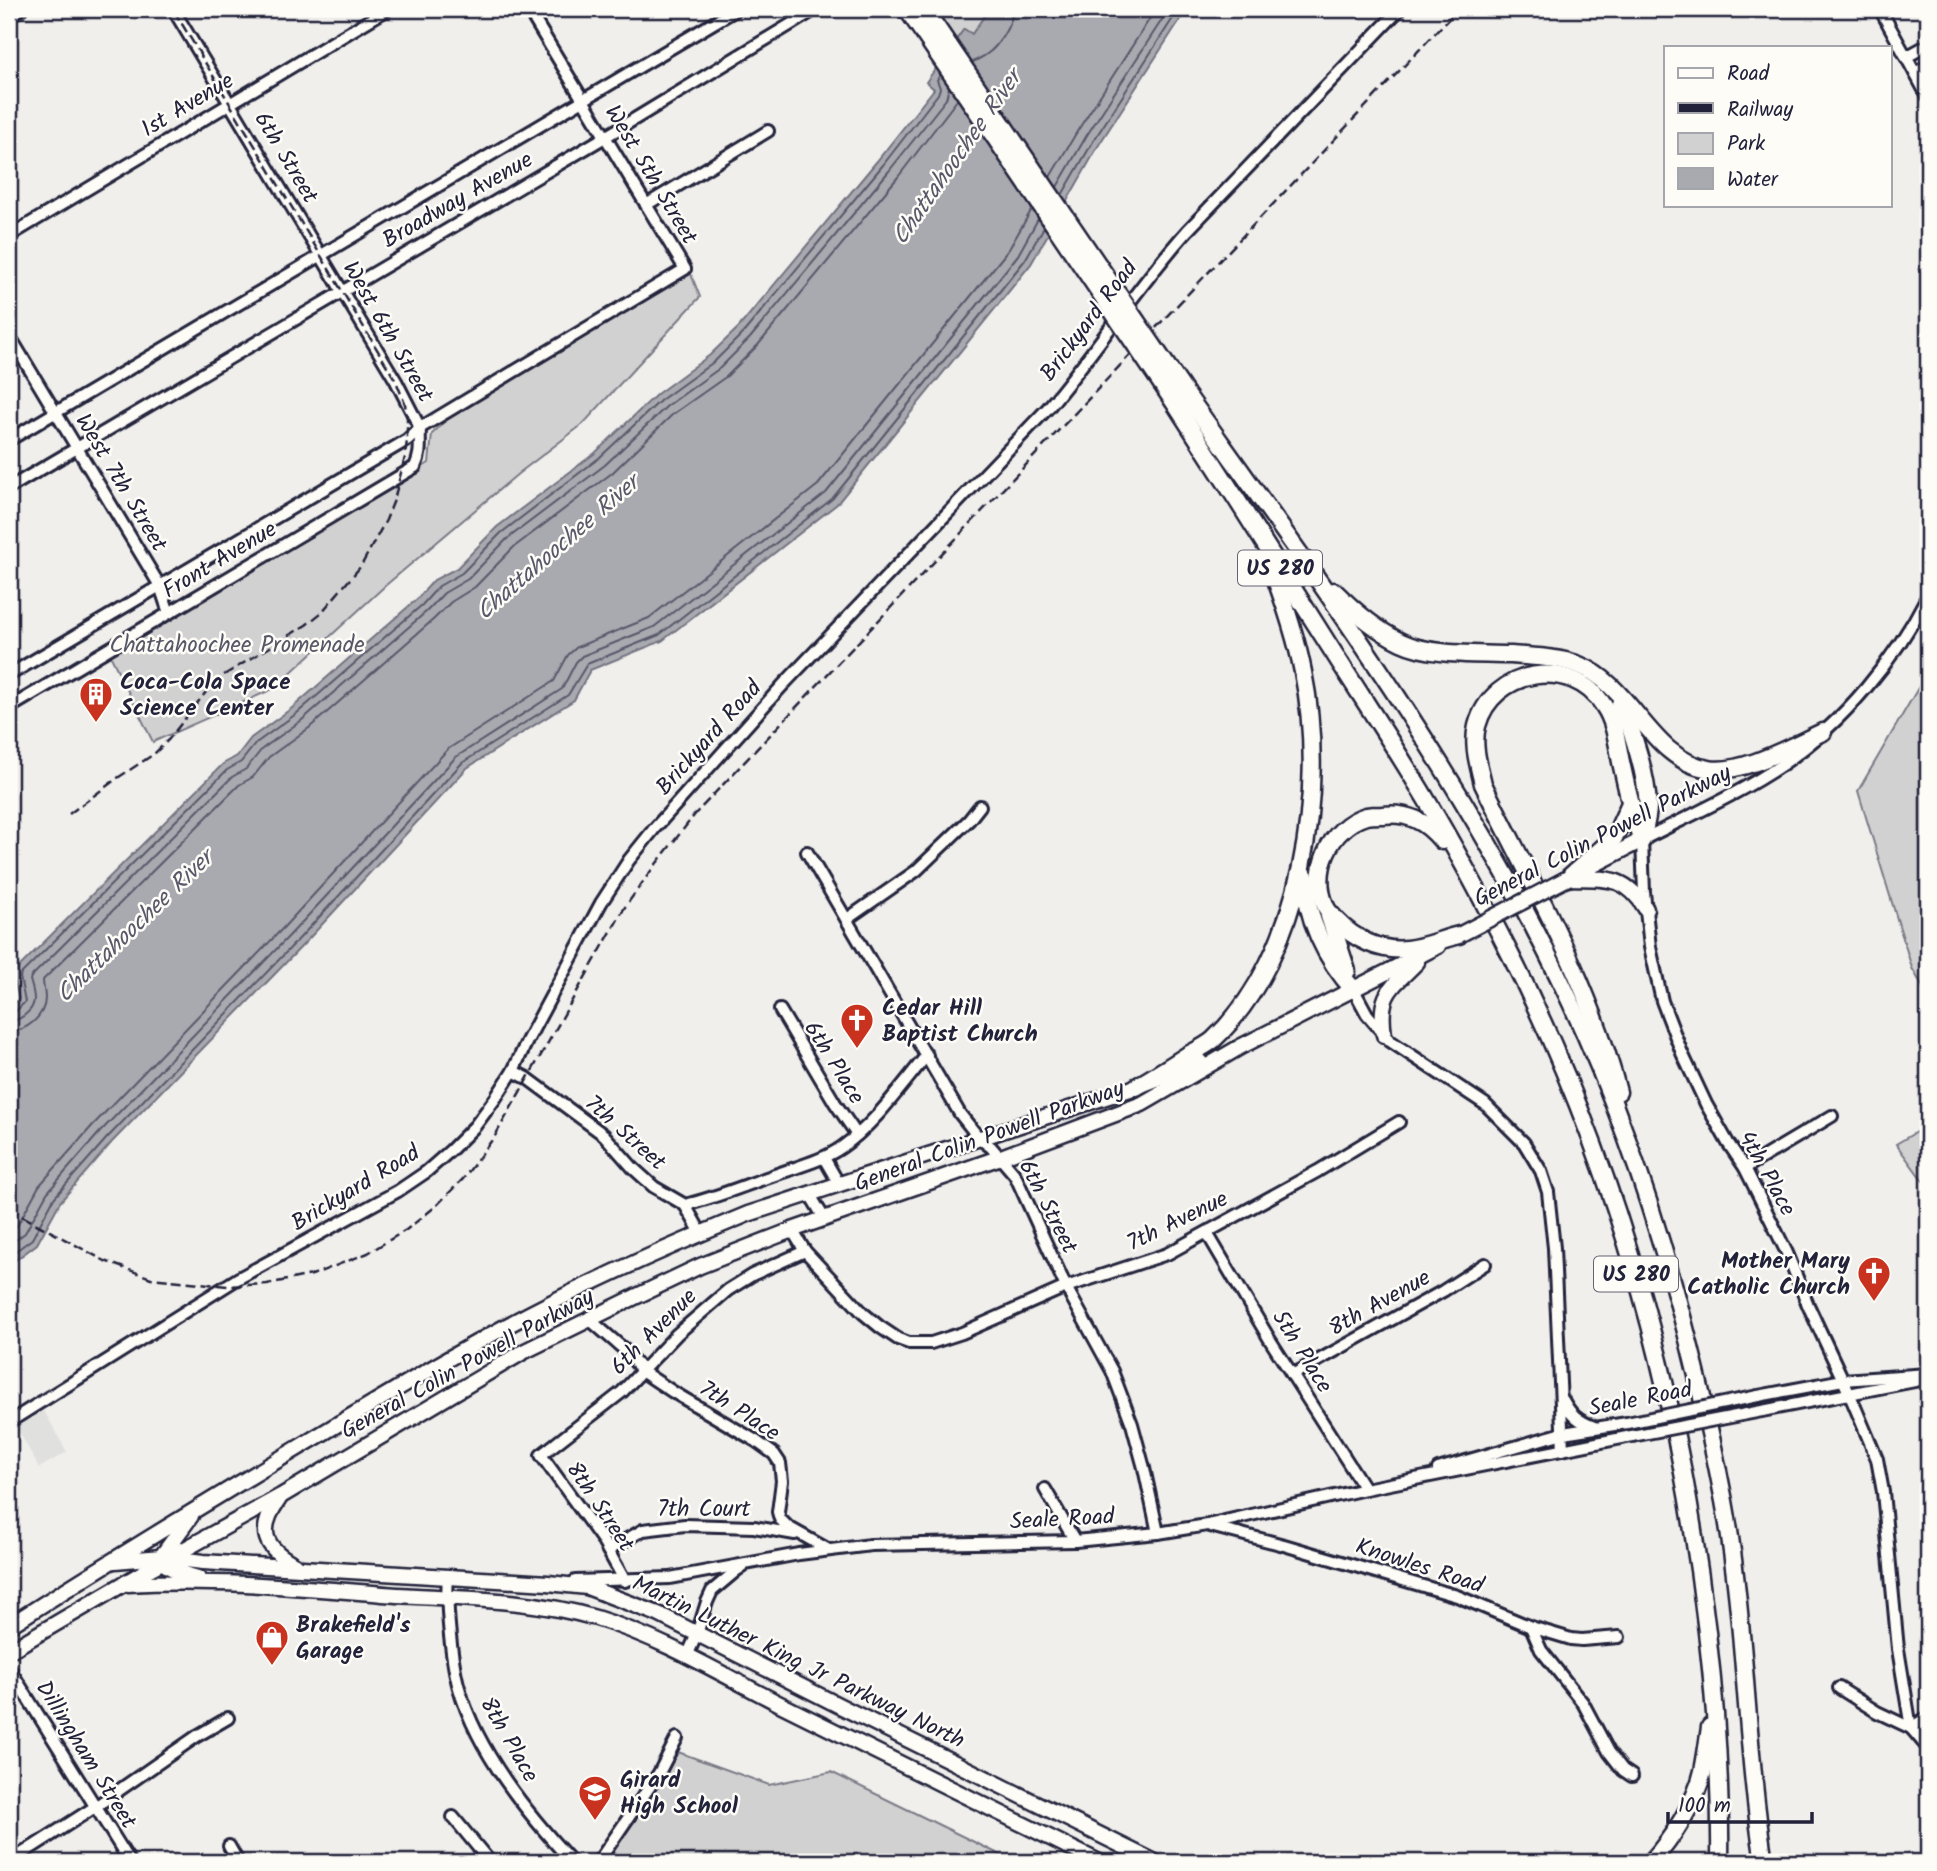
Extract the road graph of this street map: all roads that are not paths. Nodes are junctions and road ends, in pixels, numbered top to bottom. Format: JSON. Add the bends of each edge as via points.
{"nodes":[{"id":1,"x":20,"y":9,"type":"edge"},
{"id":2,"x":173,"y":9,"type":"edge"},
{"id":3,"x":388,"y":9,"type":"edge"},
{"id":4,"x":528,"y":9,"type":"edge"},
{"id":5,"x":737,"y":9,"type":"edge"},
{"id":6,"x":816,"y":9,"type":"edge"},
{"id":7,"x":907,"y":9,"type":"edge"},
{"id":8,"x":924,"y":9,"type":"edge"},
{"id":9,"x":1400,"y":9,"type":"edge"},
{"id":10,"x":1881,"y":9,"type":"edge"},
{"id":11,"x":9,"y":16,"type":"edge"},
{"id":12,"x":1928,"y":45,"type":"edge"},
{"id":13,"x":1906,"y":57,"type":"junction"},
{"id":14,"x":1928,"y":66,"type":"edge"},
{"id":15,"x":1915,"y":73,"type":"junction"},
{"id":16,"x":1928,"y":97,"type":"edge"},
{"id":17,"x":584,"y":101,"type":"junction"},
{"id":18,"x":230,"y":102,"type":"junction"},
{"id":19,"x":768,"y":131,"type":"dead end"},
{"id":20,"x":605,"y":136,"type":"junction"},
{"id":21,"x":646,"y":205,"type":"junction"},
{"id":22,"x":9,"y":236,"type":"edge"},
{"id":23,"x":321,"y":255,"type":"junction"},
{"id":24,"x":685,"y":269,"type":"joint"},
{"id":25,"x":342,"y":291,"type":"junction"},
{"id":26,"x":9,"y":335,"type":"edge"},
{"id":27,"x":1180,"y":398,"type":"junction"},
{"id":28,"x":55,"y":412,"type":"junction"},
{"id":29,"x":420,"y":428,"type":"junction"},
{"id":30,"x":9,"y":440,"type":"edge"},
{"id":31,"x":76,"y":448,"type":"junction"},
{"id":32,"x":9,"y":488,"type":"edge"},
{"id":33,"x":1261,"y":537,"type":"junction"},
{"id":34,"x":1303,"y":557,"type":"junction"},
{"id":35,"x":160,"y":586,"type":"junction"},
{"id":36,"x":1928,"y":595,"type":"edge"},
{"id":37,"x":169,"y":613,"type":"junction"},
{"id":38,"x":9,"y":675,"type":"edge"},
{"id":39,"x":1610,"y":682,"type":"junction"},
{"id":40,"x":9,"y":708,"type":"edge"},
{"id":41,"x":1823,"y":732,"type":"junction"},
{"id":42,"x":1630,"y":803,"type":"junction"},
{"id":43,"x":980,"y":806,"type":"dead end"},
{"id":44,"x":1642,"y":840,"type":"junction"},
{"id":45,"x":1306,"y":844,"type":"junction"},
{"id":46,"x":807,"y":852,"type":"dead end"},
{"id":47,"x":1466,"y":871,"type":"junction"},
{"id":48,"x":1569,"y":878,"type":"junction"},
{"id":49,"x":1326,"y":909,"type":"junction"},
{"id":50,"x":1646,"y":909,"type":"junction"},
{"id":51,"x":847,"y":919,"type":"junction"},
{"id":52,"x":1459,"y":935,"type":"junction"},
{"id":53,"x":1427,"y":952,"type":"junction"},
{"id":54,"x":1354,"y":990,"type":"junction"},
{"id":55,"x":780,"y":1010,"type":"dead end"},
{"id":56,"x":1384,"y":1035,"type":"junction"},
{"id":57,"x":1240,"y":1047,"type":"junction"},
{"id":58,"x":927,"y":1055,"type":"junction"},
{"id":59,"x":513,"y":1071,"type":"junction"},
{"id":60,"x":1136,"y":1087,"type":"junction"},
{"id":61,"x":1832,"y":1116,"type":"dead end"},
{"id":62,"x":1399,"y":1122,"type":"dead end"},
{"id":63,"x":857,"y":1135,"type":"junction"},
{"id":64,"x":979,"y":1138,"type":"junction"},
{"id":65,"x":1001,"y":1157,"type":"junction"},
{"id":66,"x":824,"y":1158,"type":"junction"},
{"id":67,"x":1636,"y":1166,"type":"junction"},
{"id":68,"x":1745,"y":1168,"type":"junction"},
{"id":69,"x":839,"y":1184,"type":"junction"},
{"id":70,"x":809,"y":1193,"type":"junction"},
{"id":71,"x":685,"y":1205,"type":"junction"},
{"id":72,"x":824,"y":1218,"type":"junction"},
{"id":73,"x":792,"y":1230,"type":"junction"},
{"id":74,"x":701,"y":1233,"type":"junction"},
{"id":75,"x":1207,"y":1233,"type":"junction"},
{"id":76,"x":804,"y":1251,"type":"junction"},
{"id":77,"x":1485,"y":1264,"type":"dead end"},
{"id":78,"x":1066,"y":1287,"type":"junction"},
{"id":79,"x":589,"y":1319,"type":"junction"},
{"id":80,"x":643,"y":1371,"type":"junction"},
{"id":81,"x":1292,"y":1375,"type":"junction"},
{"id":82,"x":1928,"y":1376,"type":"edge"},
{"id":83,"x":1843,"y":1380,"type":"junction"},
{"id":84,"x":1561,"y":1395,"type":"junction"},
{"id":85,"x":1850,"y":1395,"type":"junction"},
{"id":86,"x":9,"y":1422,"type":"edge"},
{"id":87,"x":1597,"y":1428,"type":"junction"},
{"id":88,"x":1563,"y":1433,"type":"junction"},
{"id":89,"x":1563,"y":1450,"type":"junction"},
{"id":90,"x":541,"y":1455,"type":"joint"},
{"id":91,"x":1045,"y":1489,"type":"dead end"},
{"id":92,"x":1365,"y":1489,"type":"junction"},
{"id":93,"x":281,"y":1496,"type":"junction"},
{"id":94,"x":194,"y":1511,"type":"junction"},
{"id":95,"x":1207,"y":1525,"type":"junction"},
{"id":96,"x":1158,"y":1533,"type":"junction"},
{"id":97,"x":805,"y":1536,"type":"junction"},
{"id":98,"x":1075,"y":1541,"type":"junction"},
{"id":99,"x":608,"y":1550,"type":"junction"},
{"id":100,"x":829,"y":1550,"type":"junction"},
{"id":101,"x":165,"y":1559,"type":"junction"},
{"id":102,"x":110,"y":1561,"type":"junction"},
{"id":103,"x":758,"y":1561,"type":"junction"},
{"id":104,"x":307,"y":1569,"type":"junction"},
{"id":105,"x":449,"y":1577,"type":"junction"},
{"id":106,"x":625,"y":1581,"type":"junction"},
{"id":107,"x":213,"y":1582,"type":"junction"},
{"id":108,"x":548,"y":1583,"type":"junction"},
{"id":109,"x":123,"y":1585,"type":"junction"},
{"id":110,"x":313,"y":1589,"type":"junction"},
{"id":111,"x":446,"y":1598,"type":"junction"},
{"id":112,"x":9,"y":1626,"type":"edge"},
{"id":113,"x":1531,"y":1627,"type":"junction"},
{"id":114,"x":697,"y":1634,"type":"junction"},
{"id":115,"x":1619,"y":1637,"type":"dead end"},
{"id":116,"x":9,"y":1651,"type":"edge"},
{"id":117,"x":687,"y":1656,"type":"junction"},
{"id":118,"x":9,"y":1668,"type":"edge"},
{"id":119,"x":1839,"y":1688,"type":"dead end"},
{"id":120,"x":1714,"y":1704,"type":"junction"},
{"id":121,"x":228,"y":1717,"type":"dead end"},
{"id":122,"x":1928,"y":1717,"type":"edge"},
{"id":123,"x":1911,"y":1728,"type":"junction"},
{"id":124,"x":677,"y":1738,"type":"dead end"},
{"id":125,"x":1928,"y":1748,"type":"edge"},
{"id":126,"x":1632,"y":1776,"type":"dead end"},
{"id":127,"x":95,"y":1807,"type":"junction"},
{"id":128,"x":1755,"y":1809,"type":"junction"},
{"id":129,"x":453,"y":1817,"type":"dead end"},
{"id":130,"x":229,"y":1846,"type":"dead end"},
{"id":131,"x":9,"y":1862,"type":"edge"},
{"id":132,"x":130,"y":1862,"type":"edge"},
{"id":133,"x":238,"y":1862,"type":"edge"},
{"id":134,"x":490,"y":1862,"type":"edge"},
{"id":135,"x":572,"y":1862,"type":"edge"},
{"id":136,"x":598,"y":1862,"type":"edge"},
{"id":137,"x":1099,"y":1862,"type":"edge"},
{"id":138,"x":1155,"y":1862,"type":"edge"},
{"id":139,"x":1651,"y":1862,"type":"edge"},
{"id":140,"x":1720,"y":1862,"type":"edge"},
{"id":141,"x":1753,"y":1862,"type":"edge"},
{"id":142,"x":1764,"y":1862,"type":"edge"}],
"edges":[{"from":1,"to":11,"type":"street"},
{"from":2,"to":18,"type":"street","name":"6th Street"},
{"from":3,"to":18,"type":"street","name":"1st Avenue"},
{"from":4,"to":17,"type":"street","name":"West 5th Street"},
{"from":5,"to":17,"type":"street","name":"Broadway Avenue"},
{"from":6,"to":20,"type":"street","name":"Broadway Avenue"},
{"from":7,"to":27,"type":"highway","number":"US 280","bridge":true},
{"from":8,"to":27,"type":"highway","number":"US 280","bridge":true},
{"from":9,"to":59,"type":"street","name":"Brickyard Road","via":[[1187,230],[1048,408],[782,686],[654,829],[601,903]]},
{"from":10,"to":13,"type":"street"},
{"from":12,"to":13,"type":"street"},
{"from":13,"to":15,"type":"street"},
{"from":14,"to":15,"type":"street"},
{"from":15,"to":16,"type":"street"},
{"from":17,"to":20,"type":"street","name":"West 5th Street"},
{"from":17,"to":23,"type":"street","name":"Broadway Avenue"},
{"from":18,"to":22,"type":"street","name":"1st Avenue"},
{"from":18,"to":23,"type":"street","name":"6th Street"},
{"from":19,"to":21,"type":"street"},
{"from":20,"to":21,"type":"street","name":"West 5th Street"},
{"from":20,"to":25,"type":"street","name":"Broadway Avenue"},
{"from":21,"to":24,"type":"street","name":"West 5th Street"},
{"from":23,"to":25,"type":"street","name":"West 6th Street"},
{"from":23,"to":28,"type":"street","name":"Broadway Avenue"},
{"from":24,"to":29,"type":"street","name":"Front Avenue"},
{"from":25,"to":29,"type":"street","name":"West 6th Street"},
{"from":25,"to":31,"type":"street","name":"Broadway Avenue"},
{"from":26,"to":28,"type":"street"},
{"from":27,"to":33,"type":"highway","number":"US 280"},
{"from":27,"to":34,"type":"highway","number":"US 280"},
{"from":28,"to":30,"type":"street","name":"Broadway Avenue"},
{"from":28,"to":31,"type":"street","name":"West 7th Street"},
{"from":29,"to":35,"type":"street","name":"Front Avenue","via":[[407,440]]},
{"from":29,"to":37,"type":"street","name":"Front Avenue","via":[[421,455],[415,467]]},
{"from":31,"to":32,"type":"street","name":"Broadway Avenue"},
{"from":31,"to":35,"type":"street","name":"West 7th Street"},
{"from":33,"to":45,"type":"highway","via":[[1291,620],[1304,675],[1311,788]]},
{"from":33,"to":47,"type":"highway","number":"US 280"},
{"from":34,"to":39,"type":"highway","via":[[1355,612],[1402,643],[1435,651],[1548,657],[1580,665]]},
{"from":34,"to":67,"type":"highway","number":"US 280","via":[[1429,742],[1503,868],[1578,1019]]},
{"from":35,"to":37,"type":"street","name":"West 7th Street"},
{"from":35,"to":38,"type":"street","name":"Front Avenue"},
{"from":36,"to":41,"type":"street","name":"General Colin Powell Parkway","via":[[1881,669]]},
{"from":37,"to":40,"type":"street","name":"Front Avenue"},
{"from":39,"to":41,"type":"highway","via":[[1665,747],[1710,770],[1744,766]]},
{"from":39,"to":44,"type":"highway","via":[[1629,721],[1643,775],[1648,808]]},
{"from":41,"to":44,"type":"street","name":"General Colin Powell Parkway","via":[[1773,771]]},
{"from":42,"to":44,"type":"highway"},
{"from":42,"to":48,"type":"highway","via":[[1614,838]]},
{"from":42,"to":67,"type":"highway","via":[[1614,725],[1604,704],[1587,688],[1566,677],[1521,678],[1500,689],[1485,706],[1476,728],[1475,751],[1483,785],[1586,994],[1609,1059]]},
{"from":43,"to":51,"type":"street","via":[[916,871]]},
{"from":44,"to":48,"type":"main road","name":"General Colin Powell Parkway"},
{"from":44,"to":50,"type":"street","name":"4th Place"},
{"from":45,"to":54,"type":"highway","via":[[1305,894],[1312,920],[1340,975]]},
{"from":45,"to":60,"type":"highway","via":[[1275,952],[1248,1001],[1212,1041]]},
{"from":46,"to":51,"type":"street","name":"6th Street"},
{"from":47,"to":49,"type":"highway","via":[[1433,829],[1409,816],[1366,817],[1345,827],[1330,844],[1321,865]]},
{"from":47,"to":120,"type":"highway","number":"US 280","via":[[1568,1082],[1640,1289],[1692,1513]]},
{"from":48,"to":50,"type":"main road","via":[[1622,883]]},
{"from":48,"to":52,"type":"main road","name":"General Colin Powell Parkway","bridge":true},
{"from":49,"to":52,"type":"highway","via":[[1348,933],[1381,947],[1407,949]]},
{"from":49,"to":54,"type":"highway"},
{"from":50,"to":68,"type":"street","name":"4th Place","via":[[1662,1001],[1706,1104]]},
{"from":51,"to":58,"type":"street","name":"6th Street"},
{"from":52,"to":53,"type":"main road","name":"General Colin Powell Parkway"},
{"from":53,"to":54,"type":"main road","name":"General Colin Powell Parkway"},
{"from":53,"to":56,"type":"main road","via":[[1385,998],[1381,1013]]},
{"from":54,"to":56,"type":"street"},
{"from":54,"to":57,"type":"main road","name":"General Colin Powell Parkway"},
{"from":55,"to":63,"type":"street","name":"6th Place"},
{"from":56,"to":84,"type":"street","via":[[1485,1104],[1524,1143],[1541,1171],[1554,1248]]},
{"from":57,"to":60,"type":"main road","name":"General Colin Powell Parkway"},
{"from":57,"to":65,"type":"main road","name":"General Colin Powell Parkway","via":[[1142,1104]]},
{"from":58,"to":63,"type":"street"},
{"from":58,"to":64,"type":"street","name":"6th Street"},
{"from":59,"to":71,"type":"street","name":"7th Street","via":[[590,1123],[654,1187]]},
{"from":59,"to":86,"type":"street","name":"Brickyard Road","via":[[475,1126],[426,1172],[237,1279]]},
{"from":60,"to":64,"type":"main road","name":"General Colin Powell Parkway"},
{"from":61,"to":68,"type":"street"},
{"from":62,"to":75,"type":"street","name":"7th Avenue"},
{"from":63,"to":66,"type":"street"},
{"from":64,"to":65,"type":"street","name":"6th Street"},
{"from":64,"to":69,"type":"main road","name":"General Colin Powell Parkway"},
{"from":65,"to":72,"type":"main road","name":"General Colin Powell Parkway"},
{"from":65,"to":78,"type":"street","name":"6th Street","via":[[1015,1175]]},
{"from":66,"to":69,"type":"street"},
{"from":66,"to":71,"type":"street"},
{"from":67,"to":128,"type":"highway","number":"US 280","via":[[1689,1338],[1724,1503],[1742,1637]]},
{"from":68,"to":83,"type":"street","name":"4th Place"},
{"from":69,"to":70,"type":"main road","name":"General Colin Powell Parkway"},
{"from":70,"to":72,"type":"street"},
{"from":70,"to":74,"type":"main road","name":"General Colin Powell Parkway"},
{"from":71,"to":74,"type":"street"},
{"from":72,"to":73,"type":"main road","name":"General Colin Powell Parkway"},
{"from":73,"to":76,"type":"street"},
{"from":73,"to":79,"type":"main road","name":"General Colin Powell Parkway","via":[[700,1266]]},
{"from":74,"to":94,"type":"main road","name":"General Colin Powell Parkway","via":[[592,1282],[472,1345]]},
{"from":75,"to":78,"type":"street","name":"7th Avenue","via":[[1167,1254]]},
{"from":75,"to":81,"type":"street","name":"5th Place"},
{"from":76,"to":78,"type":"street","name":"7th Avenue","via":[[880,1328],[909,1343],[931,1343],[962,1333]]},
{"from":76,"to":80,"type":"street","name":"6th Avenue","via":[[728,1290]]},
{"from":77,"to":81,"type":"street","name":"8th Avenue"},
{"from":78,"to":96,"type":"street","name":"6th Street","via":[[1125,1403]]},
{"from":79,"to":80,"type":"street","name":"7th Place"},
{"from":79,"to":93,"type":"main road","name":"General Colin Powell Parkway","via":[[494,1369]]},
{"from":80,"to":90,"type":"street","name":"6th Avenue"},
{"from":80,"to":97,"type":"street","name":"7th Place","via":[[774,1454],[782,1481],[780,1519]]},
{"from":81,"to":92,"type":"street","name":"5th Place"},
{"from":82,"to":83,"type":"street","name":"Seale Road"},
{"from":82,"to":85,"type":"street","name":"Seale Road"},
{"from":83,"to":85,"type":"street","name":"4th Place"},
{"from":83,"to":87,"type":"street","name":"Seale Road","bridge":true},
{"from":84,"to":87,"type":"street","via":[[1578,1421]]},
{"from":84,"to":88,"type":"street"},
{"from":85,"to":89,"type":"street","name":"Seale Road","bridge":true},
{"from":85,"to":123,"type":"street","name":"4th Place","via":[[1880,1469],[1898,1649]]},
{"from":87,"to":88,"type":"street","name":"Seale Road"},
{"from":88,"to":89,"type":"street"},
{"from":88,"to":92,"type":"street","name":"Seale Road"},
{"from":89,"to":92,"type":"street","name":"Seale Road"},
{"from":90,"to":99,"type":"street","name":"8th Street"},
{"from":91,"to":98,"type":"street"},
{"from":92,"to":95,"type":"street","name":"Seale Road"},
{"from":93,"to":101,"type":"main road","name":"General Colin Powell Parkway"},
{"from":93,"to":104,"type":"main road","via":[[269,1513],[265,1531],[269,1544],[284,1559]]},
{"from":94,"to":101,"type":"main road"},
{"from":94,"to":102,"type":"main road","name":"General Colin Powell Parkway"},
{"from":95,"to":96,"type":"street","name":"Seale Road"},
{"from":95,"to":113,"type":"street","name":"Knowles Road","via":[[1457,1596]]},
{"from":96,"to":98,"type":"street","name":"Seale Road"},
{"from":97,"to":99,"type":"street","name":"7th Court","via":[[754,1527],[685,1525],[643,1530]]},
{"from":97,"to":100,"type":"street","name":"7th Place"},
{"from":98,"to":100,"type":"street","name":"Seale Road","via":[[915,1543]]},
{"from":99,"to":106,"type":"street","name":"8th Street"},
{"from":100,"to":103,"type":"street","name":"Seale Road"},
{"from":101,"to":102,"type":"main road","name":"Martin Luther King Jr Parkway North"},
{"from":101,"to":104,"type":"main road","name":"Martin Luther King Jr Parkway North"},
{"from":101,"to":107,"type":"main road","via":[[183,1574]]},
{"from":101,"to":109,"type":"main road","name":"General Colin Powell Parkway"},
{"from":102,"to":112,"type":"main road","name":"General Colin Powell Parkway"},
{"from":103,"to":106,"type":"street","name":"Seale Road","via":[[670,1578]]},
{"from":103,"to":114,"type":"street","name":"Seale Road","via":[[737,1570],[712,1591]]},
{"from":104,"to":105,"type":"main road","name":"Martin Luther King Jr Parkway North"},
{"from":104,"to":110,"type":"main road"},
{"from":105,"to":108,"type":"main road","name":"Martin Luther King Jr Parkway North"},
{"from":105,"to":111,"type":"street","name":"8th Place"},
{"from":106,"to":108,"type":"street","name":"Seale Road"},
{"from":107,"to":109,"type":"main road","name":"Martin Luther King Jr Parkway North"},
{"from":107,"to":110,"type":"main road","name":"Martin Luther King Jr Parkway North"},
{"from":108,"to":114,"type":"main road","name":"Martin Luther King Jr Parkway North","via":[[587,1587]]},
{"from":109,"to":116,"type":"main road","name":"General Colin Powell Parkway"},
{"from":110,"to":111,"type":"main road","name":"Martin Luther King Jr Parkway North"},
{"from":111,"to":117,"type":"main road","name":"Martin Luther King Jr Parkway North","via":[[504,1600],[571,1612],[625,1628]]},
{"from":111,"to":135,"type":"street","name":"8th Place","via":[[453,1666],[475,1730],[525,1806]]},
{"from":113,"to":115,"type":"street","name":"Knowles Road","via":[[1571,1639]]},
{"from":113,"to":126,"type":"street","via":[[1541,1650],[1583,1703],[1609,1752]]},
{"from":114,"to":117,"type":"street","name":"Seale Road"},
{"from":114,"to":138,"type":"main road","name":"Martin Luther King Jr Parkway North"},
{"from":117,"to":137,"type":"main road","name":"Martin Luther King Jr Parkway North"},
{"from":118,"to":127,"type":"street","name":"Dillingham Street"},
{"from":119,"to":123,"type":"street"},
{"from":120,"to":139,"type":"highway","via":[[1703,1772],[1691,1804]]},
{"from":120,"to":140,"type":"highway","number":"US 280"},
{"from":121,"to":127,"type":"street"},
{"from":122,"to":123,"type":"street"},
{"from":123,"to":125,"type":"street"},
{"from":124,"to":136,"type":"street","via":[[659,1773]]},
{"from":127,"to":131,"type":"street"},
{"from":127,"to":132,"type":"street","name":"Dillingham Street"},
{"from":128,"to":141,"type":"highway","number":"US 280"},
{"from":128,"to":142,"type":"highway"},
{"from":129,"to":134,"type":"street"},
{"from":130,"to":133,"type":"street"}]}
